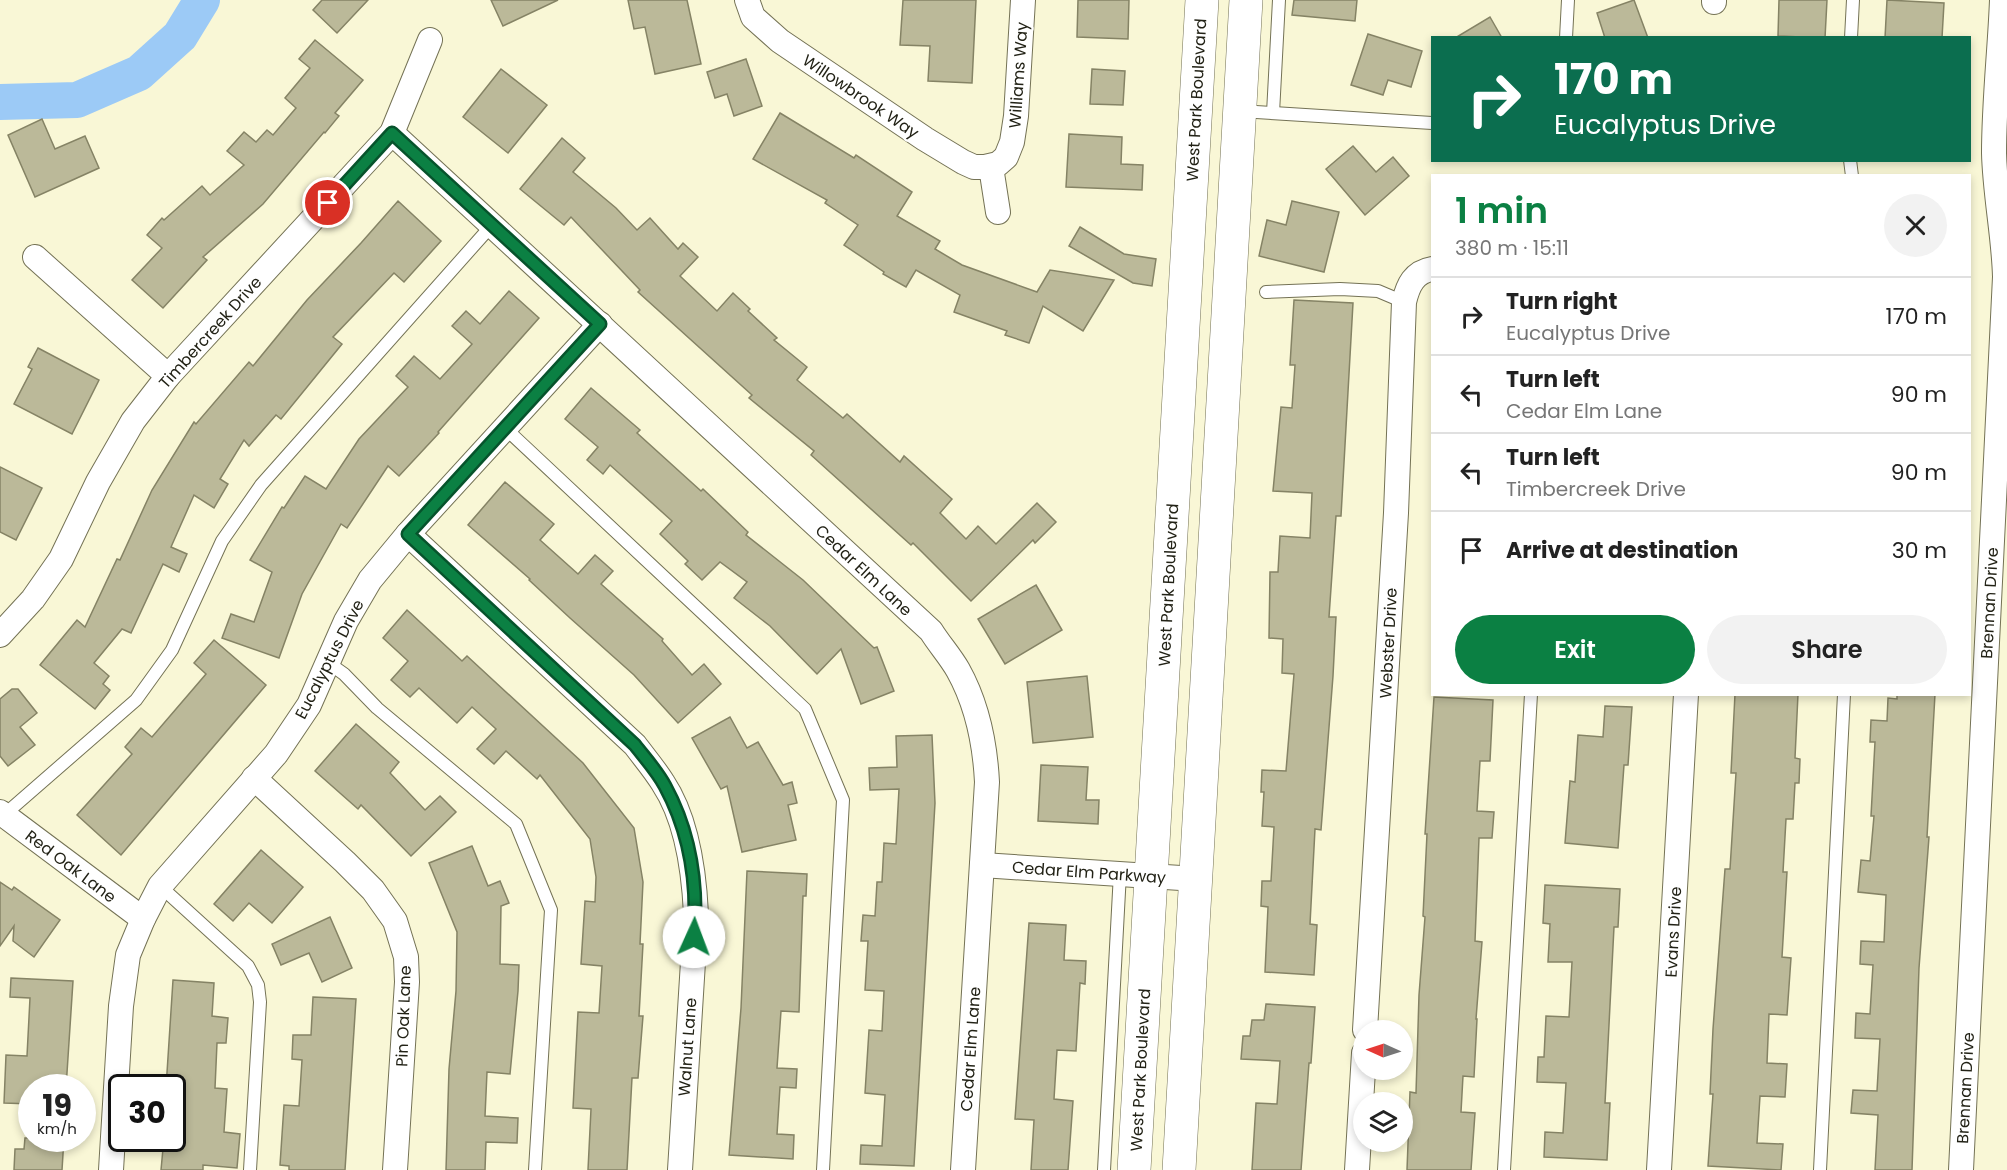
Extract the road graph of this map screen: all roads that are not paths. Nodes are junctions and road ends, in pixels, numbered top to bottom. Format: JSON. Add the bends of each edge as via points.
{"nodes":[{"id":1,"x":747,"y":0,"type":"edge"},
{"id":2,"x":1023,"y":0,"type":"edge"},
{"id":3,"x":1202,"y":0,"type":"edge"},
{"id":4,"x":1246,"y":0,"type":"edge"},
{"id":5,"x":1279,"y":0,"type":"edge"},
{"id":6,"x":1568,"y":0,"type":"edge"},
{"id":7,"x":1853,"y":0,"type":"edge"},
{"id":8,"x":2002,"y":0,"type":"edge"},
{"id":9,"x":1566,"y":36,"type":"edge"},
{"id":10,"x":1851,"y":36,"type":"edge"},
{"id":11,"x":430,"y":40,"type":"dead end"},
{"id":12,"x":1239,"y":111,"type":"junction"},
{"id":13,"x":1273,"y":113,"type":"junction"},
{"id":14,"x":1431,"y":123,"type":"edge"},
{"id":15,"x":392,"y":133,"type":"junction"},
{"id":16,"x":992,"y":167,"type":"junction"},
{"id":17,"x":998,"y":212,"type":"dead end"},
{"id":18,"x":492,"y":225,"type":"junction"},
{"id":19,"x":35,"y":257,"type":"dead end"},
{"id":20,"x":1431,"y":269,"type":"edge"},
{"id":21,"x":2006,"y":277,"type":"edge"},
{"id":22,"x":1266,"y":292,"type":"dead end"},
{"id":23,"x":1404,"y":302,"type":"junction"},
{"id":24,"x":600,"y":324,"type":"junction"},
{"id":25,"x":168,"y":376,"type":"junction"},
{"id":26,"x":505,"y":428,"type":"junction"},
{"id":27,"x":408,"y":534,"type":"junction"},
{"id":28,"x":0,"y":635,"type":"edge"},
{"id":29,"x":327,"y":662,"type":"junction"},
{"id":30,"x":1531,"y":696,"type":"edge"},
{"id":31,"x":1686,"y":696,"type":"edge"},
{"id":32,"x":1844,"y":696,"type":"edge"},
{"id":33,"x":254,"y":778,"type":"junction"},
{"id":34,"x":2,"y":814,"type":"edge"},
{"id":35,"x":982,"y":865,"type":"junction"},
{"id":36,"x":1136,"y":874,"type":"junction"},
{"id":37,"x":1196,"y":879,"type":"junction"},
{"id":38,"x":160,"y":886,"type":"junction"},
{"id":39,"x":143,"y":919,"type":"junction"},
{"id":40,"x":1366,"y":1020,"type":"edge"},
{"id":41,"x":1362,"y":1080,"type":"edge"},
{"id":42,"x":111,"y":1170,"type":"edge"},
{"id":43,"x":250,"y":1170,"type":"edge"},
{"id":44,"x":395,"y":1170,"type":"edge"},
{"id":45,"x":535,"y":1170,"type":"edge"},
{"id":46,"x":680,"y":1170,"type":"edge"},
{"id":47,"x":823,"y":1170,"type":"edge"},
{"id":48,"x":963,"y":1170,"type":"edge"},
{"id":49,"x":1104,"y":1170,"type":"edge"},
{"id":50,"x":1134,"y":1170,"type":"edge"},
{"id":51,"x":1179,"y":1170,"type":"edge"},
{"id":52,"x":1357,"y":1170,"type":"edge"},
{"id":53,"x":1504,"y":1170,"type":"edge"},
{"id":54,"x":1659,"y":1170,"type":"edge"},
{"id":55,"x":1820,"y":1170,"type":"edge"},
{"id":56,"x":1961,"y":1170,"type":"edge"}],
"edges":[{"from":1,"to":16,"type":"street","name":"Willowbrook Way","via":[[753,17],[789,47],[925,140],[974,166]]},
{"from":2,"to":16,"type":"street","name":"Williams Way","via":[[1017,116],[1006,158]]},
{"from":3,"to":36,"type":"main road","name":"West Park Boulevard"},
{"from":4,"to":12,"type":"main road"},
{"from":5,"to":13,"type":"lane"},
{"from":6,"to":9,"type":"lane"},
{"from":7,"to":10,"type":"lane"},
{"from":8,"to":21,"type":"street","name":"Brennan Drive","via":[[1994,151]]},
{"from":11,"to":15,"type":"street","name":"Timbercreek Drive"},
{"from":12,"to":13,"type":"lane"},
{"from":12,"to":37,"type":"main road"},
{"from":13,"to":14,"type":"lane"},
{"from":15,"to":18,"type":"street","name":"Cedar Elm Lane"},
{"from":15,"to":25,"type":"street","name":"Timbercreek Drive"},
{"from":16,"to":17,"type":"street"},
{"from":18,"to":24,"type":"street","name":"Cedar Elm Lane"},
{"from":18,"to":34,"type":"lane","via":[[261,485],[222,541],[172,650],[135,700]]},
{"from":19,"to":25,"type":"street"},
{"from":20,"to":23,"type":"street","name":"Webster Drive","via":[[1416,276]]},
{"from":21,"to":56,"type":"street","name":"Brennan Drive"},
{"from":22,"to":23,"type":"lane","via":[[1378,291]]},
{"from":23,"to":40,"type":"street","name":"Webster Drive"},
{"from":24,"to":26,"type":"street","name":"Eucalyptus Drive"},
{"from":24,"to":35,"type":"street","name":"Cedar Elm Lane","via":[[931,631],[958,670],[977,713],[987,782]]},
{"from":25,"to":28,"type":"street","name":"Timbercreek Drive","via":[[133,422],[98,482],[61,560]]},
{"from":26,"to":27,"type":"street","name":"Eucalyptus Drive"},
{"from":26,"to":47,"type":"lane","via":[[805,709],[843,800]]},
{"from":27,"to":29,"type":"street","name":"Eucalyptus Drive","via":[[370,580]]},
{"from":27,"to":46,"type":"street","name":"Walnut Lane","via":[[635,745],[664,784],[684,829],[694,877],[696,914]]},
{"from":29,"to":33,"type":"street","name":"Eucalyptus Drive","via":[[309,705],[276,754]]},
{"from":29,"to":45,"type":"lane","via":[[516,824],[551,910]]},
{"from":30,"to":53,"type":"lane"},
{"from":31,"to":54,"type":"street","name":"Evans Drive"},
{"from":32,"to":55,"type":"lane"},
{"from":33,"to":38,"type":"street","name":"Eucalyptus Drive"},
{"from":33,"to":44,"type":"street","name":"Pin Oak Lane","via":[[373,890],[395,921],[407,982]]},
{"from":34,"to":39,"type":"street","name":"Red Oak Lane"},
{"from":35,"to":36,"type":"street","name":"Cedar Elm Parkway"},
{"from":35,"to":48,"type":"street","name":"Cedar Elm Lane"},
{"from":36,"to":37,"type":"street","name":"Cedar Elm Parkway"},
{"from":36,"to":49,"type":"lane"},
{"from":36,"to":50,"type":"main road","name":"West Park Boulevard"},
{"from":37,"to":51,"type":"main road"},
{"from":38,"to":39,"type":"street","name":"Eucalyptus Drive"},
{"from":38,"to":43,"type":"lane","via":[[248,966],[258,985]]},
{"from":39,"to":42,"type":"street","name":"Eucalyptus Drive","via":[[128,955],[121,1006]]},
{"from":41,"to":52,"type":"street"}]}
